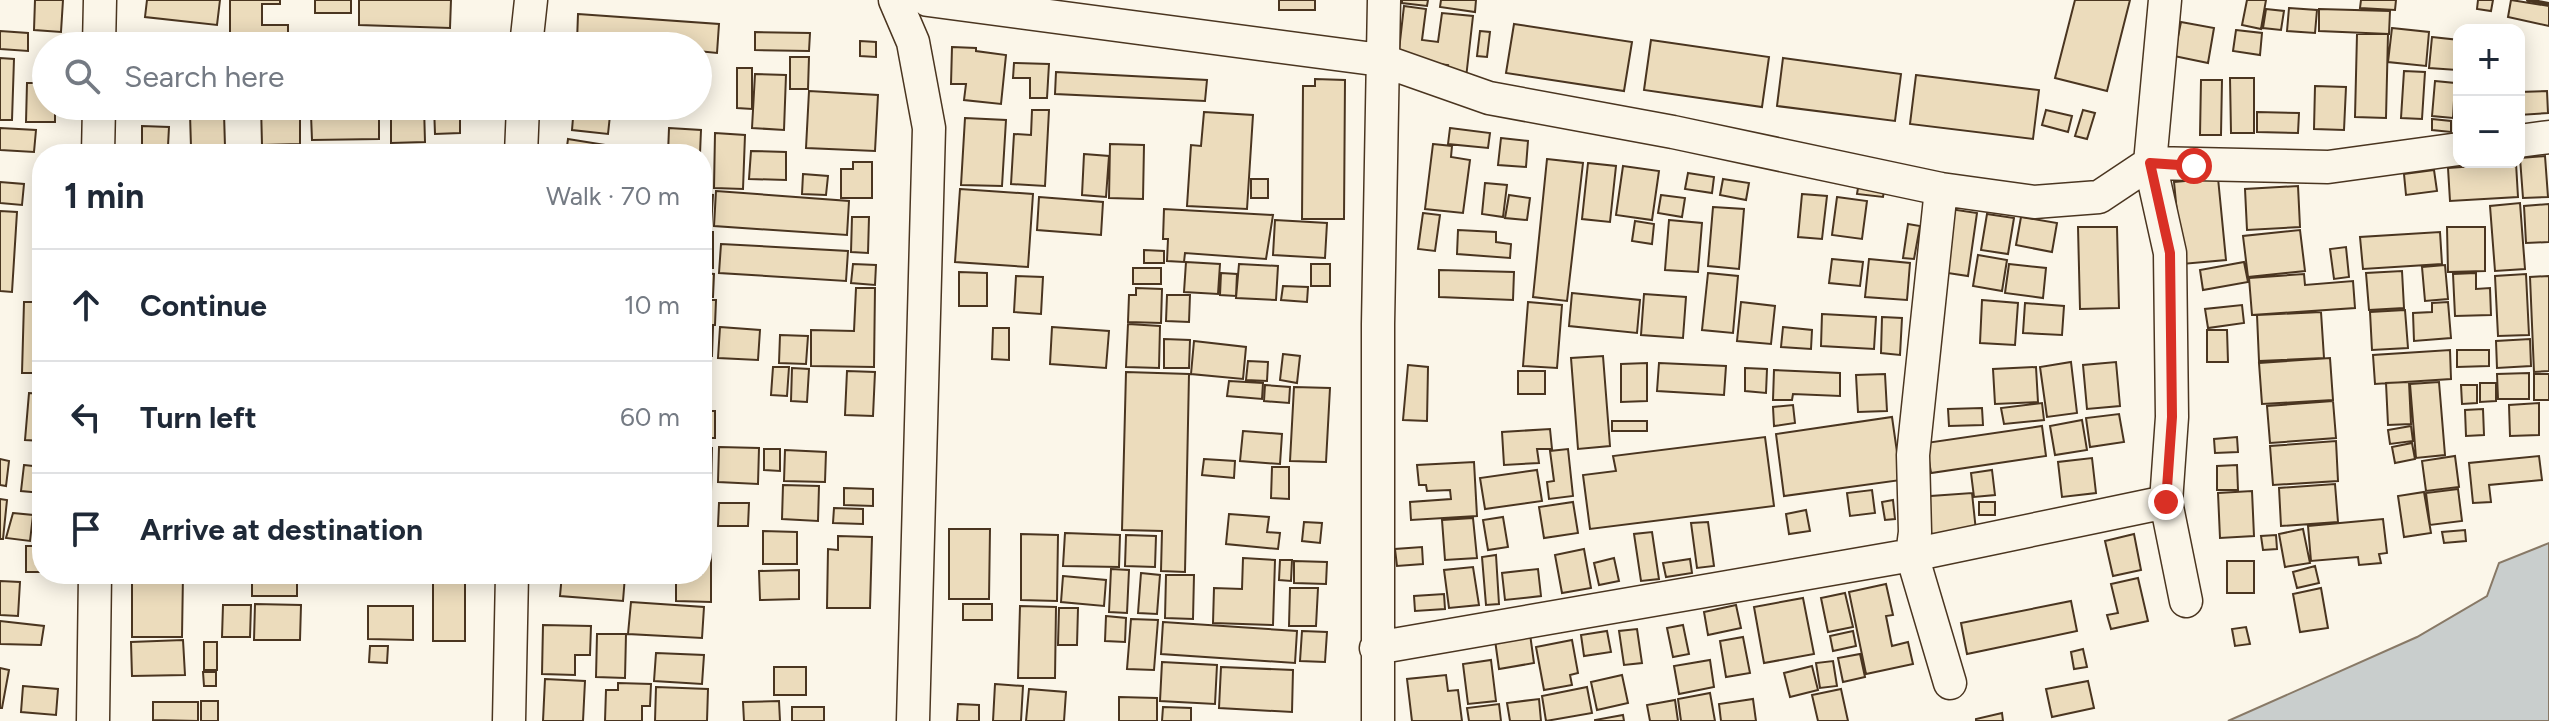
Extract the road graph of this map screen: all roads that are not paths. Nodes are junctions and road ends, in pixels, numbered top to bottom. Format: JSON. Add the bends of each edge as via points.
{"nodes":[{"id":1,"x":100,"y":0,"type":"edge"},
{"id":2,"x":531,"y":0,"type":"edge"},
{"id":3,"x":895,"y":0,"type":"edge"},
{"id":4,"x":928,"y":0,"type":"edge"},
{"id":5,"x":1384,"y":0,"type":"edge"},
{"id":6,"x":2165,"y":0,"type":"edge"},
{"id":7,"x":99,"y":32,"type":"edge"},
{"id":8,"x":528,"y":32,"type":"edge"},
{"id":9,"x":1381,"y":60,"type":"junction"},
{"id":10,"x":99,"y":120,"type":"edge"},
{"id":11,"x":522,"y":120,"type":"edge"},
{"id":12,"x":2549,"y":137,"type":"edge"},
{"id":13,"x":2525,"y":140,"type":"edge"},
{"id":14,"x":98,"y":144,"type":"edge"},
{"id":15,"x":521,"y":144,"type":"edge"},
{"id":16,"x":2453,"y":150,"type":"edge"},
{"id":17,"x":2150,"y":163,"type":"junction"},
{"id":18,"x":1941,"y":189,"type":"junction"},
{"id":19,"x":2166,"y":502,"type":"junction"},
{"id":20,"x":1912,"y":555,"type":"junction"},
{"id":21,"x":95,"y":584,"type":"edge"},
{"id":22,"x":512,"y":584,"type":"edge"},
{"id":23,"x":2186,"y":601,"type":"dead end"},
{"id":24,"x":1376,"y":648,"type":"junction"},
{"id":25,"x":1950,"y":683,"type":"dead end"},
{"id":26,"x":93,"y":721,"type":"edge"},
{"id":27,"x":509,"y":721,"type":"edge"},
{"id":28,"x":913,"y":721,"type":"edge"},
{"id":29,"x":1378,"y":721,"type":"edge"}],
"edges":[{"from":1,"to":7,"type":"street"},
{"from":2,"to":8,"type":"street"},
{"from":3,"to":28,"type":"street","via":[[913,42],[929,128]]},
{"from":4,"to":9,"type":"street"},
{"from":5,"to":9,"type":"street"},
{"from":6,"to":17,"type":"street"},
{"from":9,"to":18,"type":"street","via":[[1489,98]]},
{"from":9,"to":24,"type":"street"},
{"from":10,"to":14,"type":"street"},
{"from":11,"to":15,"type":"street"},
{"from":12,"to":13,"type":"street"},
{"from":16,"to":17,"type":"street","via":[[2328,167]]},
{"from":17,"to":18,"type":"street","via":[[2099,197],[2034,202]]},
{"from":17,"to":19,"type":"street","via":[[2170,253],[2172,417]]},
{"from":18,"to":20,"type":"street","via":[[1913,455]]},
{"from":19,"to":20,"type":"street"},
{"from":19,"to":23,"type":"street"},
{"from":20,"to":24,"type":"street"},
{"from":20,"to":25,"type":"street"},
{"from":21,"to":26,"type":"street"},
{"from":22,"to":27,"type":"street"},
{"from":24,"to":29,"type":"street"}]}
